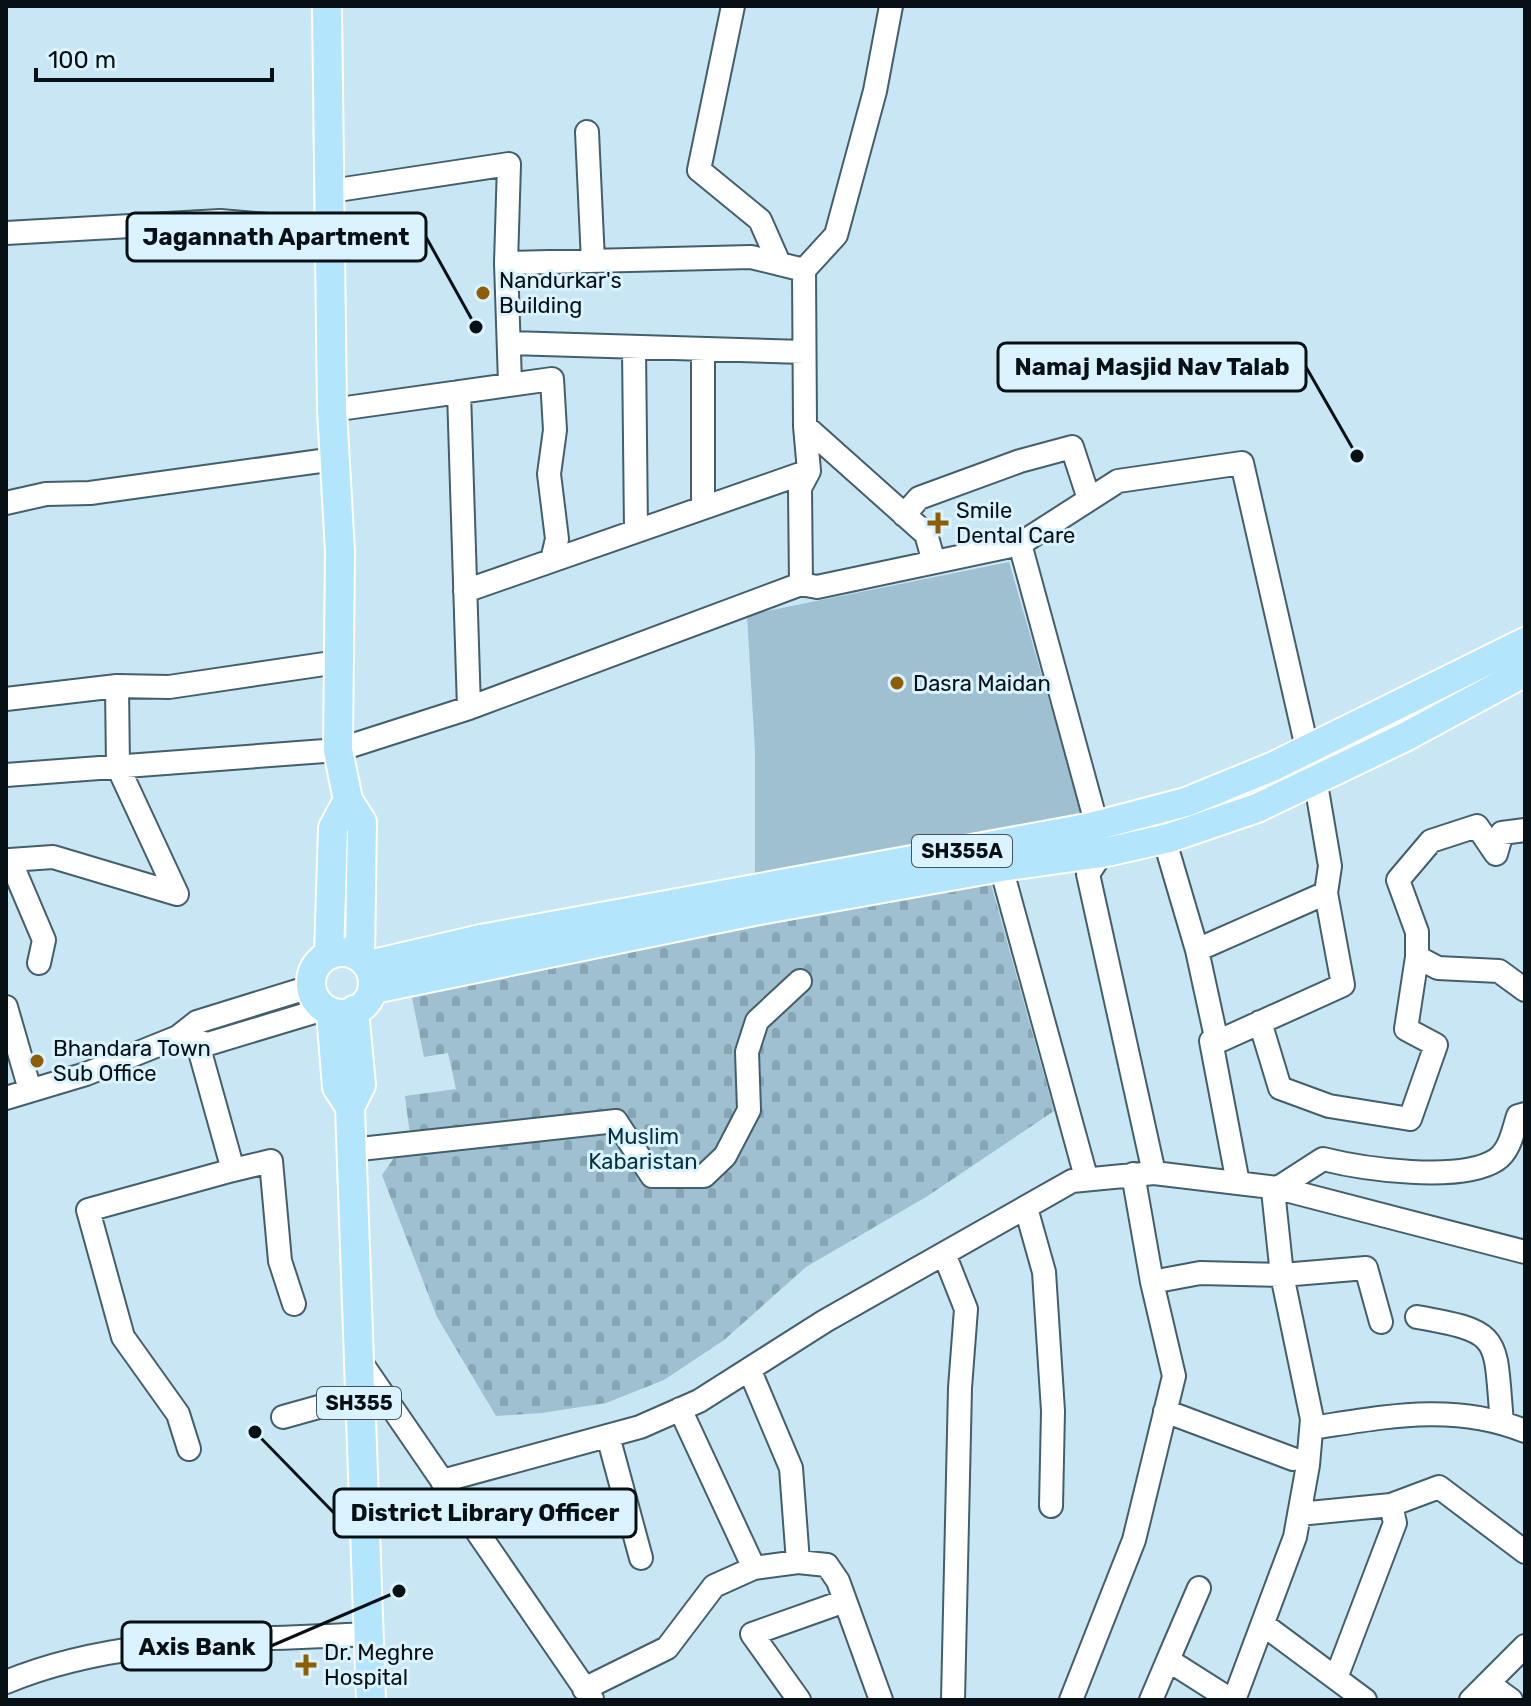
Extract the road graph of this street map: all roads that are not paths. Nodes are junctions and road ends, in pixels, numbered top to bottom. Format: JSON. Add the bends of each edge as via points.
{"nodes":[{"id":1,"x":327,"y":6,"type":"edge"},
{"id":2,"x":733,"y":6,"type":"edge"},
{"id":3,"x":891,"y":6,"type":"edge"},
{"id":4,"x":587,"y":132,"type":"dead end"},
{"id":5,"x":331,"y":191,"type":"junction"},
{"id":6,"x":331,"y":230,"type":"junction"},
{"id":7,"x":6,"y":233,"type":"edge"},
{"id":8,"x":593,"y":261,"type":"junction"},
{"id":9,"x":506,"y":263,"type":"junction"},
{"id":10,"x":779,"y":263,"type":"junction"},
{"id":11,"x":804,"y":270,"type":"junction"},
{"id":12,"x":510,"y":343,"type":"junction"},
{"id":13,"x":634,"y":348,"type":"junction"},
{"id":14,"x":703,"y":349,"type":"junction"},
{"id":15,"x":804,"y":352,"type":"junction"},
{"id":16,"x":510,"y":383,"type":"junction"},
{"id":17,"x":459,"y":392,"type":"junction"},
{"id":18,"x":332,"y":410,"type":"junction"},
{"id":19,"x":805,"y":426,"type":"junction"},
{"id":20,"x":335,"y":459,"type":"junction"},
{"id":21,"x":809,"y":471,"type":"junction"},
{"id":22,"x":1089,"y":499,"type":"junction"},
{"id":23,"x":6,"y":503,"type":"edge"},
{"id":24,"x":703,"y":507,"type":"junction"},
{"id":25,"x":904,"y":515,"type":"junction"},
{"id":26,"x":636,"y":530,"type":"junction"},
{"id":27,"x":1020,"y":544,"type":"junction"},
{"id":28,"x":552,"y":560,"type":"junction"},
{"id":29,"x":934,"y":562,"type":"junction"},
{"id":30,"x":801,"y":584,"type":"junction"},
{"id":31,"x":465,"y":591,"type":"junction"},
{"id":32,"x":1525,"y":642,"type":"edge"},
{"id":33,"x":338,"y":662,"type":"junction"},
{"id":34,"x":1466,"y":670,"type":"junction"},
{"id":35,"x":1525,"y":672,"type":"edge"},
{"id":36,"x":117,"y":686,"type":"junction"},
{"id":37,"x":1473,"y":698,"type":"junction"},
{"id":38,"x":6,"y":699,"type":"edge"},
{"id":39,"x":469,"y":708,"type":"junction"},
{"id":40,"x":1307,"y":748,"type":"junction"},
{"id":41,"x":338,"y":750,"type":"junction"},
{"id":42,"x":118,"y":767,"type":"junction"},
{"id":43,"x":6,"y":775,"type":"edge"},
{"id":44,"x":1315,"y":778,"type":"junction"},
{"id":45,"x":348,"y":800,"type":"junction"},
{"id":46,"x":1525,"y":830,"type":"edge"},
{"id":47,"x":1164,"y":838,"type":"junction"},
{"id":48,"x":1100,"y":840,"type":"junction"},
{"id":49,"x":1001,"y":867,"type":"junction"},
{"id":50,"x":1326,"y":893,"type":"junction"},
{"id":51,"x":693,"y":912,"type":"junction"},
{"id":52,"x":1197,"y":950,"type":"junction"},
{"id":53,"x":329,"y":955,"type":"junction"},
{"id":54,"x":1417,"y":957,"type":"junction"},
{"id":55,"x":39,"y":963,"type":"dead end"},
{"id":56,"x":368,"y":971,"type":"junction"},
{"id":57,"x":800,"y":981,"type":"dead end"},
{"id":58,"x":1525,"y":990,"type":"edge"},
{"id":59,"x":330,"y":1005,"type":"junction"},
{"id":60,"x":6,"y":1007,"type":"edge"},
{"id":61,"x":1260,"y":1022,"type":"junction"},
{"id":62,"x":187,"y":1039,"type":"junction"},
{"id":63,"x":1217,"y":1042,"type":"junction"},
{"id":64,"x":30,"y":1090,"type":"junction"},
{"id":65,"x":6,"y":1098,"type":"edge"},
{"id":66,"x":1525,"y":1114,"type":"edge"},
{"id":67,"x":351,"y":1150,"type":"junction"},
{"id":68,"x":233,"y":1170,"type":"junction"},
{"id":69,"x":1144,"y":1174,"type":"junction"},
{"id":70,"x":1086,"y":1177,"type":"junction"},
{"id":71,"x":1238,"y":1183,"type":"junction"},
{"id":72,"x":1278,"y":1188,"type":"junction"},
{"id":73,"x":1026,"y":1208,"type":"junction"},
{"id":74,"x":1525,"y":1252,"type":"edge"},
{"id":75,"x":945,"y":1256,"type":"junction"},
{"id":76,"x":1282,"y":1275,"type":"junction"},
{"id":77,"x":1152,"y":1282,"type":"junction"},
{"id":78,"x":294,"y":1304,"type":"dead end"},
{"id":79,"x":1417,"y":1317,"type":"dead end"},
{"id":80,"x":1381,"y":1322,"type":"dead end"},
{"id":81,"x":356,"y":1355,"type":"junction"},
{"id":82,"x":750,"y":1371,"type":"junction"},
{"id":83,"x":358,"y":1396,"type":"junction"},
{"id":84,"x":680,"y":1409,"type":"junction"},
{"id":85,"x":1165,"y":1411,"type":"junction"},
{"id":86,"x":283,"y":1417,"type":"dead end"},
{"id":87,"x":1502,"y":1422,"type":"junction"},
{"id":88,"x":1312,"y":1428,"type":"junction"},
{"id":89,"x":1525,"y":1431,"type":"edge"},
{"id":90,"x":608,"y":1436,"type":"junction"},
{"id":91,"x":189,"y":1449,"type":"dead end"},
{"id":92,"x":1293,"y":1459,"type":"dead end"},
{"id":93,"x":442,"y":1481,"type":"junction"},
{"id":94,"x":1391,"y":1505,"type":"junction"},
{"id":95,"x":1051,"y":1506,"type":"dead end"},
{"id":96,"x":1299,"y":1514,"type":"junction"},
{"id":97,"x":1525,"y":1552,"type":"edge"},
{"id":98,"x":641,"y":1558,"type":"dead end"},
{"id":99,"x":798,"y":1562,"type":"junction"},
{"id":100,"x":754,"y":1568,"type":"junction"},
{"id":101,"x":1199,"y":1588,"type":"dead end"},
{"id":102,"x":845,"y":1601,"type":"junction"},
{"id":103,"x":1264,"y":1625,"type":"junction"},
{"id":104,"x":368,"y":1634,"type":"junction"},
{"id":105,"x":1525,"y":1646,"type":"edge"},
{"id":106,"x":1168,"y":1660,"type":"junction"},
{"id":107,"x":1336,"y":1678,"type":"junction"},
{"id":108,"x":6,"y":1682,"type":"edge"},
{"id":109,"x":1489,"y":1684,"type":"junction"},
{"id":110,"x":588,"y":1694,"type":"edge"},
{"id":111,"x":371,"y":1700,"type":"edge"},
{"id":112,"x":799,"y":1700,"type":"edge"},
{"id":113,"x":881,"y":1700,"type":"edge"},
{"id":114,"x":953,"y":1700,"type":"edge"},
{"id":115,"x":1071,"y":1700,"type":"edge"},
{"id":116,"x":1151,"y":1700,"type":"edge"},
{"id":117,"x":1232,"y":1700,"type":"edge"},
{"id":118,"x":1365,"y":1700,"type":"edge"},
{"id":119,"x":1471,"y":1700,"type":"edge"},
{"id":120,"x":1511,"y":1700,"type":"edge"}],
"edges":[{"from":1,"to":5,"type":"main road"},
{"from":2,"to":10,"type":"street","via":[[699,170],[760,220]]},
{"from":3,"to":11,"type":"street","via":[[875,91],[836,235]]},
{"from":4,"to":8,"type":"street"},
{"from":5,"to":6,"type":"main road"},
{"from":5,"to":9,"type":"street","via":[[509,164]]},
{"from":6,"to":7,"type":"street","via":[[220,221]]},
{"from":6,"to":18,"type":"main road"},
{"from":8,"to":9,"type":"street"},
{"from":8,"to":10,"type":"street","via":[[751,257]]},
{"from":9,"to":12,"type":"street"},
{"from":10,"to":11,"type":"street"},
{"from":11,"to":15,"type":"street"},
{"from":12,"to":13,"type":"street"},
{"from":12,"to":16,"type":"street"},
{"from":13,"to":14,"type":"street"},
{"from":13,"to":26,"type":"street"},
{"from":14,"to":15,"type":"street"},
{"from":14,"to":24,"type":"street"},
{"from":15,"to":19,"type":"street"},
{"from":16,"to":17,"type":"street"},
{"from":16,"to":28,"type":"street","via":[[552,379],[555,430],[549,474],[557,539]]},
{"from":17,"to":18,"type":"street"},
{"from":17,"to":31,"type":"street"},
{"from":18,"to":20,"type":"main road"},
{"from":19,"to":21,"type":"street"},
{"from":19,"to":25,"type":"street"},
{"from":20,"to":23,"type":"street"},
{"from":20,"to":33,"type":"main road"},
{"from":21,"to":24,"type":"street"},
{"from":21,"to":30,"type":"street","via":[[800,488]]},
{"from":22,"to":25,"type":"street","via":[[1072,447],[919,498]]},
{"from":22,"to":27,"type":"street"},
{"from":22,"to":40,"type":"street","via":[[1118,481],[1242,463]]},
{"from":24,"to":26,"type":"street"},
{"from":25,"to":29,"type":"street","via":[[926,534]]},
{"from":26,"to":28,"type":"street"},
{"from":27,"to":29,"type":"street"},
{"from":27,"to":48,"type":"street"},
{"from":28,"to":31,"type":"street"},
{"from":29,"to":30,"type":"street","via":[[817,587]]},
{"from":30,"to":39,"type":"street"},
{"from":31,"to":39,"type":"street"},
{"from":32,"to":34,"type":"main road","number":"SH355A"},
{"from":33,"to":36,"type":"street","via":[[169,687]]},
{"from":33,"to":41,"type":"main road"},
{"from":34,"to":37,"type":"main road"},
{"from":34,"to":40,"type":"main road","number":"SH355A"},
{"from":35,"to":37,"type":"main road","number":"SH355A"},
{"from":36,"to":38,"type":"street"},
{"from":36,"to":42,"type":"street"},
{"from":37,"to":44,"type":"main road","number":"SH355A","via":[[1405,737]]},
{"from":39,"to":41,"type":"street"},
{"from":40,"to":44,"type":"main road"},
{"from":40,"to":48,"type":"main road","number":"SH355A"},
{"from":41,"to":42,"type":"street"},
{"from":41,"to":45,"type":"main road"},
{"from":42,"to":43,"type":"street"},
{"from":42,"to":55,"type":"street","via":[[177,894],[53,857],[10,860],[44,940]]},
{"from":44,"to":47,"type":"main road","number":"SH355A","via":[[1257,808]]},
{"from":44,"to":50,"type":"street","via":[[1330,866]]},
{"from":45,"to":53,"type":"main road","via":[[333,828]]},
{"from":45,"to":56,"type":"main road","via":[[362,822]]},
{"from":46,"to":54,"type":"street","via":[[1502,833],[1496,854],[1477,826],[1431,841],[1398,880],[1417,932]]},
{"from":47,"to":48,"type":"main road","number":"SH355A"},
{"from":47,"to":52,"type":"street"},
{"from":48,"to":49,"type":"main road","number":"SH355A"},
{"from":48,"to":51,"type":"main road","number":"SH355A"},
{"from":48,"to":69,"type":"street","via":[[1088,874]]},
{"from":49,"to":51,"type":"main road","number":"SH355A"},
{"from":49,"to":70,"type":"street"},
{"from":50,"to":52,"type":"street"},
{"from":50,"to":61,"type":"street","via":[[1343,985]]},
{"from":51,"to":56,"type":"main road","number":"SH355A","via":[[481,939]]},
{"from":52,"to":63,"type":"street"},
{"from":53,"to":56,"type":"main road","via":[[345,953]]},
{"from":53,"to":59,"type":"main road","via":[[313,970]]},
{"from":54,"to":58,"type":"street","via":[[1438,968],[1499,971]]},
{"from":54,"to":61,"type":"street","via":[[1406,1029],[1436,1045],[1410,1119],[1329,1106],[1280,1088]]},
{"from":56,"to":59,"type":"main road"},
{"from":57,"to":67,"type":"street","via":[[757,1021],[747,1052],[749,1110],[725,1156],[704,1176],[652,1176],[616,1121]]},
{"from":59,"to":62,"type":"street","via":[[208,1044]]},
{"from":59,"to":67,"type":"main road","number":"SH355","via":[[337,1087],[350,1107]]},
{"from":60,"to":64,"type":"street"},
{"from":61,"to":63,"type":"street"},
{"from":62,"to":64,"type":"street"},
{"from":62,"to":68,"type":"street"},
{"from":63,"to":71,"type":"street","via":[[1211,1041]]},
{"from":64,"to":65,"type":"street"},
{"from":66,"to":72,"type":"street","via":[[1518,1116],[1497,1160],[1477,1168],[1406,1174],[1323,1159]]},
{"from":67,"to":81,"type":"main road","number":"SH355"},
{"from":68,"to":78,"type":"street","via":[[271,1161],[280,1261]]},
{"from":68,"to":91,"type":"street","via":[[88,1210],[123,1337],[178,1414]]},
{"from":69,"to":70,"type":"street"},
{"from":69,"to":71,"type":"street"},
{"from":69,"to":77,"type":"street"},
{"from":70,"to":73,"type":"street"},
{"from":71,"to":72,"type":"street"},
{"from":72,"to":74,"type":"street"},
{"from":72,"to":76,"type":"street","via":[[1273,1190]]},
{"from":73,"to":75,"type":"street"},
{"from":73,"to":95,"type":"street","via":[[1044,1272],[1053,1411]]},
{"from":75,"to":82,"type":"street","via":[[825,1321]]},
{"from":75,"to":114,"type":"street","via":[[966,1309]]},
{"from":76,"to":77,"type":"street","via":[[1200,1273]]},
{"from":76,"to":80,"type":"street","via":[[1366,1268]]},
{"from":76,"to":88,"type":"street"},
{"from":77,"to":85,"type":"street","via":[[1174,1376]]},
{"from":79,"to":87,"type":"street","via":[[1468,1326],[1488,1339],[1496,1352]]},
{"from":81,"to":83,"type":"main road","number":"SH355"},
{"from":81,"to":93,"type":"street"},
{"from":82,"to":84,"type":"street"},
{"from":82,"to":99,"type":"street","via":[[791,1468]]},
{"from":83,"to":86,"type":"street"},
{"from":83,"to":104,"type":"main road","number":"SH355"},
{"from":84,"to":90,"type":"street"},
{"from":84,"to":100,"type":"street"},
{"from":85,"to":92,"type":"street"},
{"from":85,"to":115,"type":"street","via":[[1134,1540]]},
{"from":87,"to":88,"type":"street","via":[[1425,1411]]},
{"from":87,"to":89,"type":"street"},
{"from":88,"to":96,"type":"street"},
{"from":90,"to":93,"type":"street"},
{"from":90,"to":98,"type":"street"},
{"from":93,"to":110,"type":"street"},
{"from":94,"to":96,"type":"street"},
{"from":94,"to":97,"type":"street","via":[[1439,1487]]},
{"from":94,"to":107,"type":"street","via":[[1395,1523]]},
{"from":96,"to":103,"type":"street"},
{"from":99,"to":100,"type":"street"},
{"from":99,"to":102,"type":"street","via":[[827,1565]]},
{"from":100,"to":110,"type":"street","via":[[714,1586],[667,1648]]},
{"from":101,"to":106,"type":"street"},
{"from":102,"to":112,"type":"street","via":[[752,1634]]},
{"from":102,"to":113,"type":"street"},
{"from":103,"to":107,"type":"street"},
{"from":103,"to":117,"type":"street"},
{"from":104,"to":108,"type":"street","via":[[137,1647],[38,1669]]},
{"from":104,"to":111,"type":"main road","number":"SH355"},
{"from":105,"to":109,"type":"street"},
{"from":106,"to":116,"type":"street"},
{"from":106,"to":117,"type":"street"},
{"from":107,"to":118,"type":"street"},
{"from":109,"to":119,"type":"street"},
{"from":109,"to":120,"type":"street"}]}
